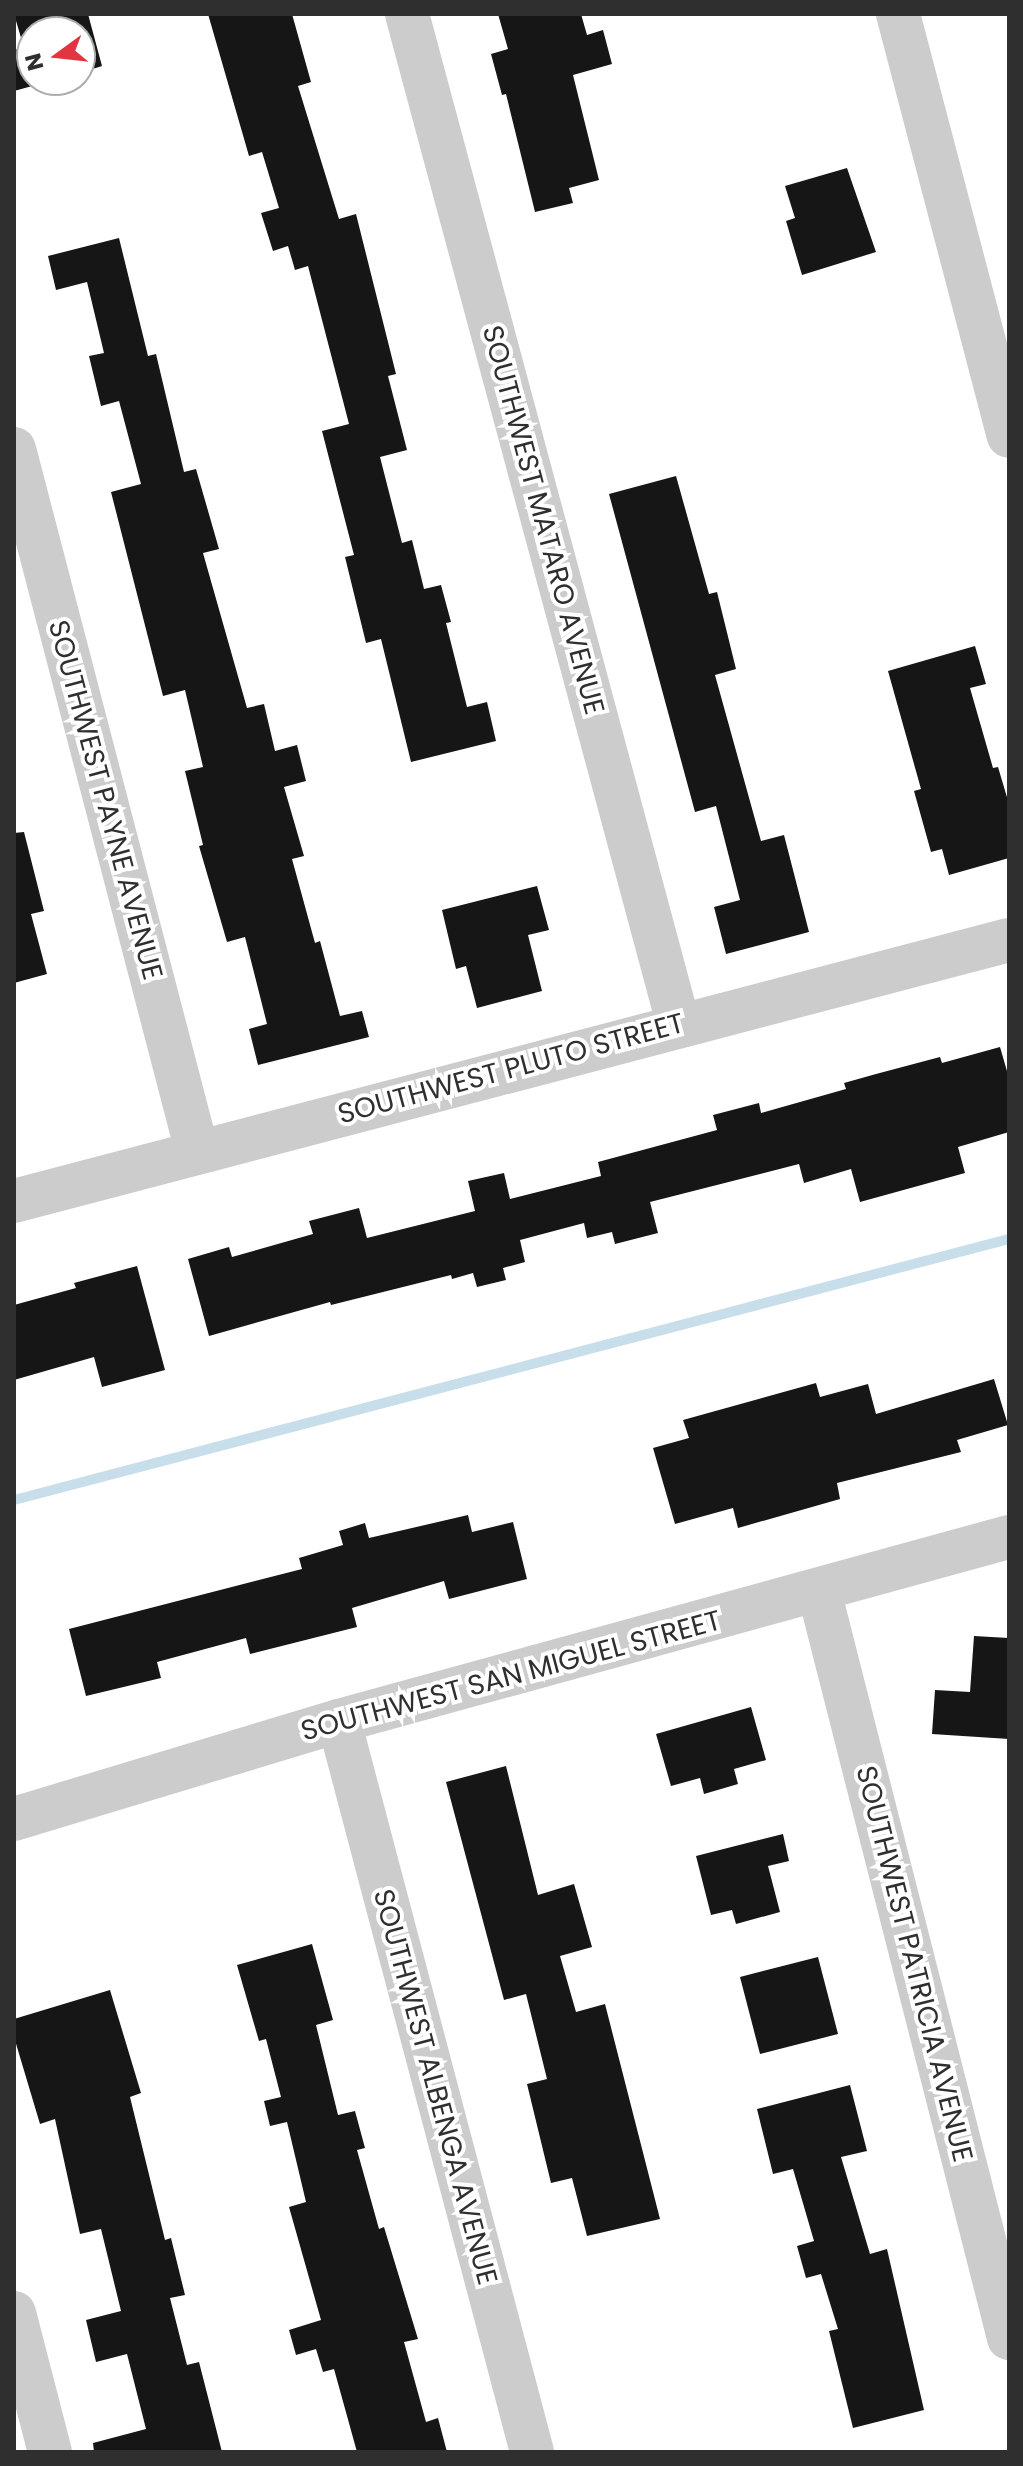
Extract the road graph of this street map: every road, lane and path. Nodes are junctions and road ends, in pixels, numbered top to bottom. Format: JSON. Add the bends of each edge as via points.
{"nodes":[{"id":1,"x":407,"y":14,"type":"edge"},
{"id":2,"x":898,"y":14,"type":"edge"},
{"id":3,"x":1009,"y":436,"type":"edge"},
{"id":4,"x":14,"y":449,"type":"edge"},
{"id":5,"x":1009,"y":940,"type":"edge"},
{"id":6,"x":679,"y":1026,"type":"junction"},
{"id":7,"x":197,"y":1151,"type":"junction"},
{"id":8,"x":14,"y":1201,"type":"edge"},
{"id":9,"x":1009,"y":1537,"type":"edge"},
{"id":10,"x":819,"y":1591,"type":"junction"},
{"id":11,"x":339,"y":1721,"type":"junction"},
{"id":12,"x":14,"y":1819,"type":"edge"},
{"id":13,"x":14,"y":2313,"type":"edge"},
{"id":14,"x":1009,"y":2338,"type":"edge"},
{"id":15,"x":50,"y":2452,"type":"edge"},
{"id":16,"x":532,"y":2452,"type":"edge"}],
"edges":[{"from":1,"to":6,"type":"street","name":"SOUTHWEST MATARO AVENUE"},
{"from":2,"to":3,"type":"street"},
{"from":4,"to":7,"type":"street","name":"SOUTHWEST PAYNE AVENUE"},
{"from":5,"to":6,"type":"street","name":"SOUTHWEST PLUTO STREET"},
{"from":6,"to":7,"type":"street","name":"SOUTHWEST PLUTO STREET"},
{"from":7,"to":8,"type":"street","name":"SOUTHWEST PLUTO STREET"},
{"from":9,"to":10,"type":"street","name":"SOUTHWEST SAN MIGUEL STREET"},
{"from":10,"to":11,"type":"street","name":"SOUTHWEST SAN MIGUEL STREET"},
{"from":10,"to":14,"type":"street","name":"SOUTHWEST PATRICIA AVENUE"},
{"from":11,"to":12,"type":"street","name":"SOUTHWEST SAN MIGUEL STREET"},
{"from":11,"to":16,"type":"street","name":"SOUTHWEST ALBENGA AVENUE"},
{"from":13,"to":15,"type":"street"}]}
